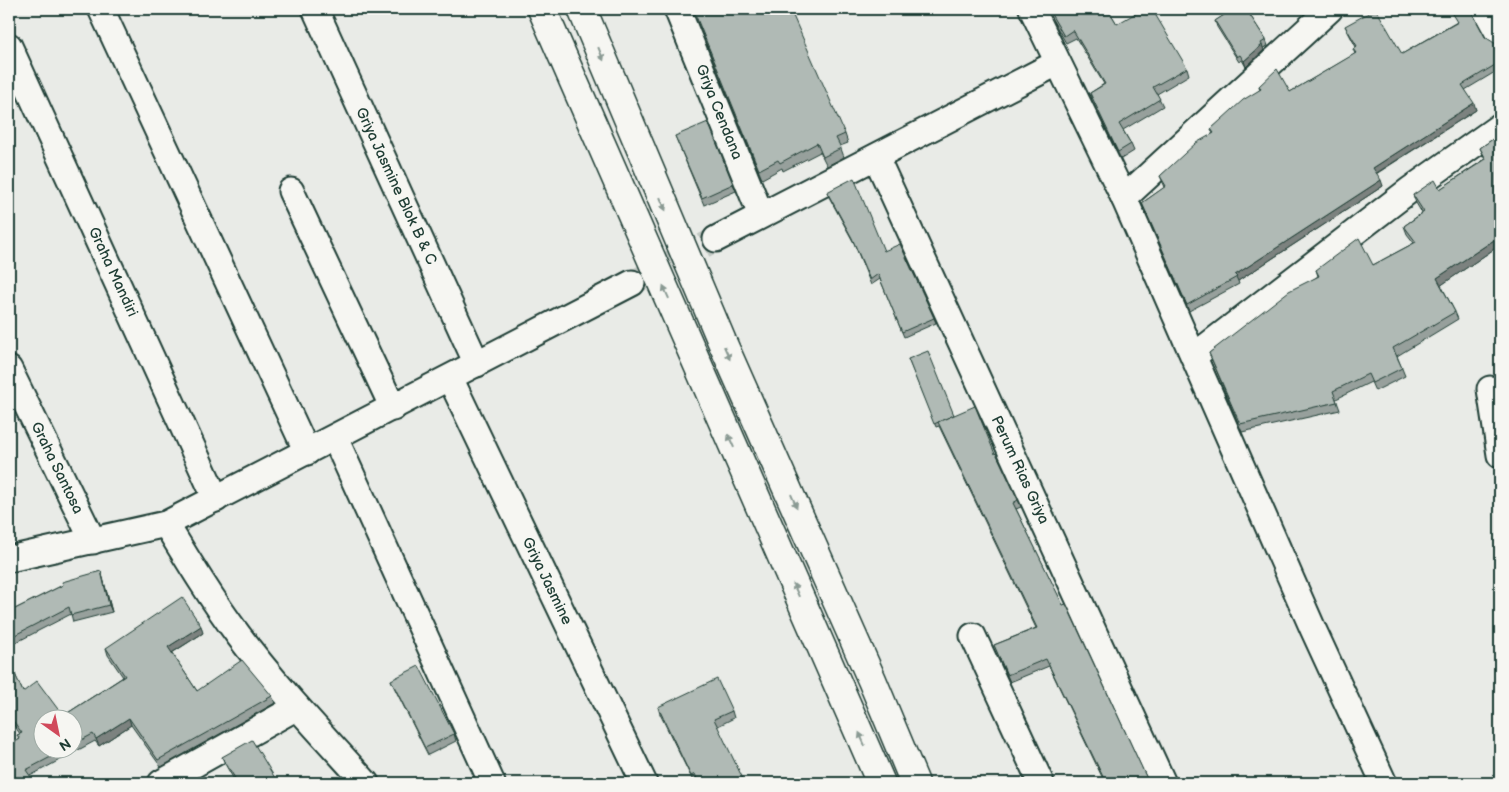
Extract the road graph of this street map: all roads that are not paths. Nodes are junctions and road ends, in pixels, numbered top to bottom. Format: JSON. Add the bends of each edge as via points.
{"nodes":[{"id":1,"x":101,"y":9,"type":"edge"},
{"id":2,"x":315,"y":9,"type":"edge"},
{"id":3,"x":542,"y":9,"type":"edge"},
{"id":4,"x":582,"y":9,"type":"edge"},
{"id":5,"x":677,"y":9,"type":"edge"},
{"id":6,"x":1032,"y":9,"type":"edge"},
{"id":7,"x":1330,"y":9,"type":"edge"},
{"id":8,"x":1485,"y":9,"type":"edge"},
{"id":9,"x":1500,"y":36,"type":"edge"},
{"id":10,"x":9,"y":46,"type":"edge"},
{"id":11,"x":1057,"y":63,"type":"junction"},
{"id":12,"x":1500,"y":126,"type":"edge"},
{"id":13,"x":876,"y":157,"type":"junction"},
{"id":14,"x":291,"y":191,"type":"dead end"},
{"id":15,"x":1124,"y":198,"type":"junction"},
{"id":16,"x":761,"y":215,"type":"junction"},
{"id":17,"x":716,"y":239,"type":"tunnel mouth"},
{"id":18,"x":632,"y":283,"type":"tunnel mouth"},
{"id":19,"x":1194,"y":356,"type":"junction"},
{"id":20,"x":477,"y":364,"type":"junction"},
{"id":21,"x":9,"y":369,"type":"edge"},
{"id":22,"x":450,"y":378,"type":"junction"},
{"id":23,"x":1490,"y":389,"type":"dead end"},
{"id":24,"x":393,"y":408,"type":"junction"},
{"id":25,"x":335,"y":438,"type":"junction"},
{"id":26,"x":307,"y":452,"type":"junction"},
{"id":27,"x":1500,"y":455,"type":"edge"},
{"id":28,"x":216,"y":499,"type":"junction"},
{"id":29,"x":166,"y":524,"type":"junction"},
{"id":30,"x":93,"y":541,"type":"junction"},
{"id":31,"x":9,"y":559,"type":"edge"},
{"id":32,"x":973,"y":636,"type":"dead end"},
{"id":33,"x":297,"y":707,"type":"junction"},
{"id":34,"x":161,"y":783,"type":"edge"},
{"id":35,"x":366,"y":783,"type":"edge"},
{"id":36,"x":492,"y":783,"type":"edge"},
{"id":37,"x":644,"y":783,"type":"edge"},
{"id":38,"x":881,"y":783,"type":"edge"},
{"id":39,"x":915,"y":783,"type":"edge"},
{"id":40,"x":1041,"y":783,"type":"edge"},
{"id":41,"x":1164,"y":783,"type":"edge"},
{"id":42,"x":1384,"y":783,"type":"edge"}],
"edges":[{"from":1,"to":26,"type":"street"},
{"from":2,"to":20,"type":"street","name":"Griya Jasmine Blok B & C"},
{"from":38,"to":3,"type":"highway","one_way":true},
{"from":4,"to":39,"type":"highway","one_way":true},
{"from":5,"to":16,"type":"street","name":"Griya Cendana"},
{"from":6,"to":11,"type":"street"},
{"from":7,"to":15,"type":"street"},
{"from":8,"to":9,"type":"street"},
{"from":10,"to":28,"type":"street","name":"Graha Mandiri"},
{"from":11,"to":13,"type":"street"},
{"from":11,"to":15,"type":"street"},
{"from":12,"to":19,"type":"street","via":[[1410,189]]},
{"from":13,"to":16,"type":"street"},
{"from":13,"to":41,"type":"street","name":"Perum Rias Griya"},
{"from":14,"to":24,"type":"street"},
{"from":15,"to":19,"type":"street"},
{"from":16,"to":17,"type":"street"},
{"from":18,"to":20,"type":"street"},
{"from":19,"to":42,"type":"street"},
{"from":20,"to":22,"type":"street"},
{"from":21,"to":30,"type":"street","name":"Graha Santosa"},
{"from":22,"to":24,"type":"street"},
{"from":22,"to":37,"type":"street","name":"Griya Jasmine"},
{"from":23,"to":27,"type":"street"},
{"from":24,"to":25,"type":"street"},
{"from":25,"to":26,"type":"street"},
{"from":25,"to":36,"type":"street"},
{"from":26,"to":28,"type":"street"},
{"from":28,"to":29,"type":"street"},
{"from":29,"to":30,"type":"street"},
{"from":29,"to":33,"type":"street","via":[[221,611]]},
{"from":30,"to":31,"type":"street"},
{"from":32,"to":40,"type":"street"},
{"from":33,"to":34,"type":"street"},
{"from":33,"to":35,"type":"street"}]}
